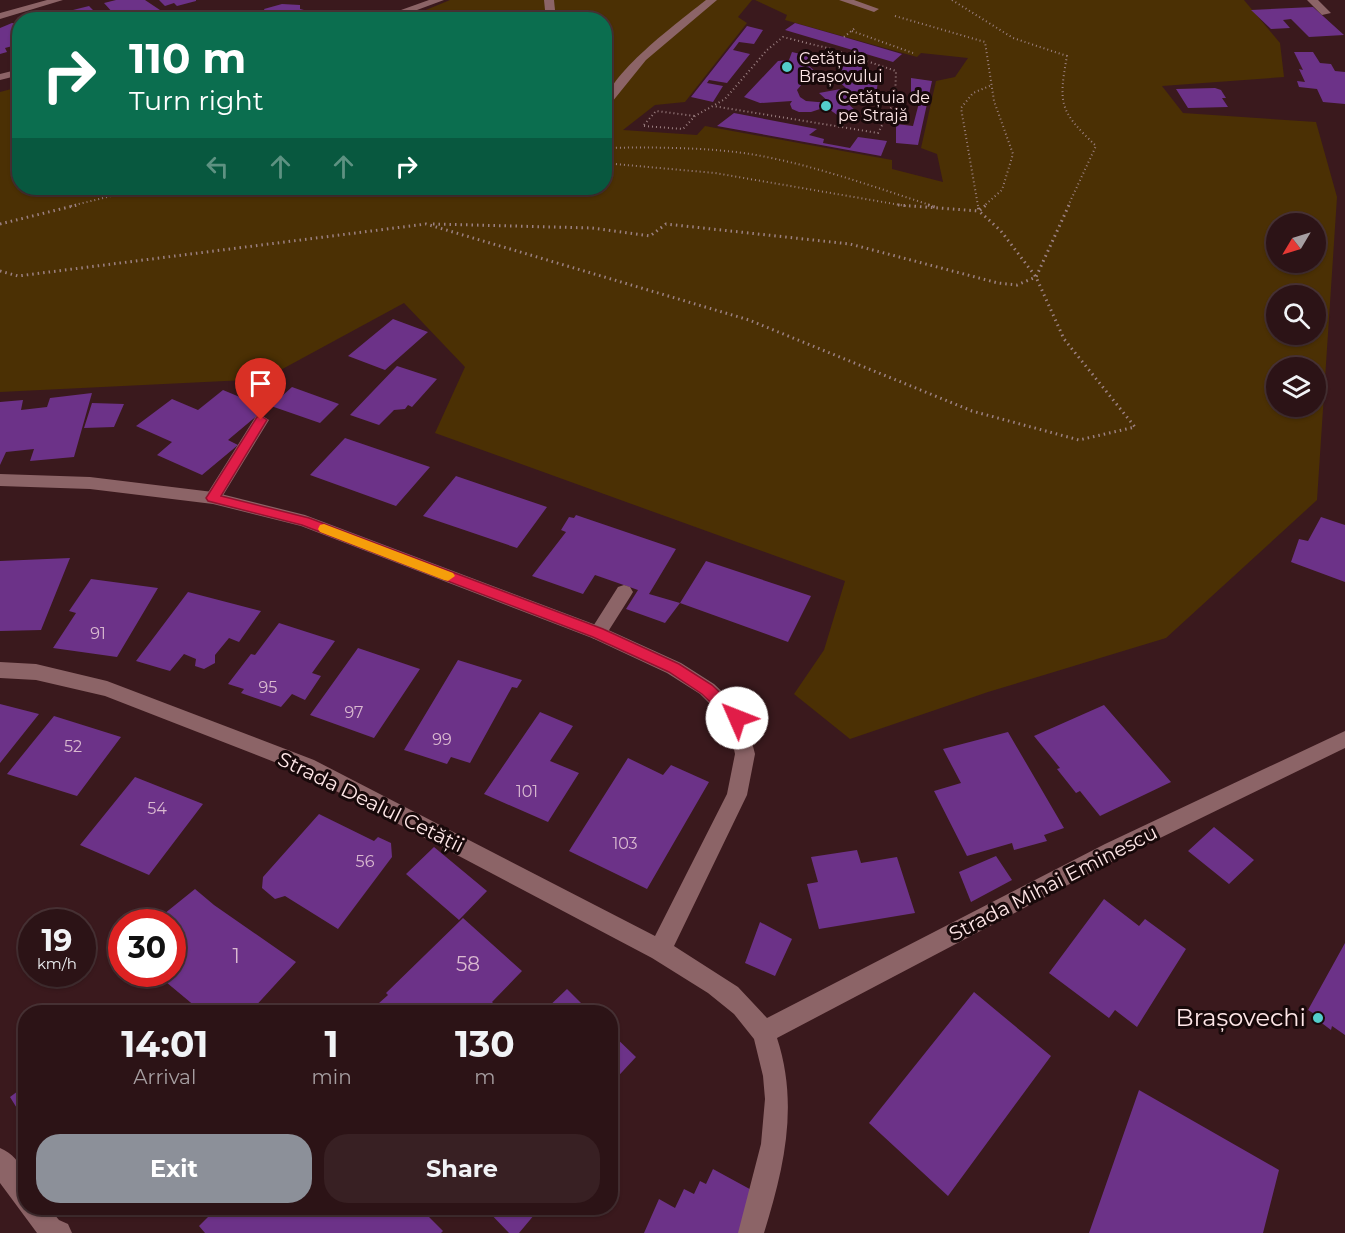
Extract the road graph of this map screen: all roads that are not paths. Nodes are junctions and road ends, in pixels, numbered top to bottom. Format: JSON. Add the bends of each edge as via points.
{"nodes":[{"id":1,"x":58,"y":0,"type":"edge"},
{"id":2,"x":438,"y":0,"type":"edge"},
{"id":3,"x":712,"y":0,"type":"edge"},
{"id":4,"x":844,"y":0,"type":"edge"},
{"id":5,"x":1312,"y":0,"type":"edge"},
{"id":6,"x":873,"y":9,"type":"road end"},
{"id":7,"x":14,"y":12,"type":"edge"},
{"id":8,"x":402,"y":12,"type":"edge"},
{"id":9,"x":1326,"y":13,"type":"dead end"},
{"id":10,"x":612,"y":95,"type":"edge"},
{"id":11,"x":261,"y":420,"type":"dead end"},
{"id":12,"x":0,"y":480,"type":"edge"},
{"id":13,"x":213,"y":498,"type":"junction"},
{"id":14,"x":624,"y":592,"type":"dead end"},
{"id":15,"x":598,"y":633,"type":"junction"},
{"id":16,"x":0,"y":670,"type":"edge"},
{"id":17,"x":1345,"y":739,"type":"edge"},
{"id":18,"x":660,"y":950,"type":"junction"},
{"id":19,"x":763,"y":1033,"type":"junction"},
{"id":20,"x":0,"y":1161,"type":"edge"},
{"id":21,"x":18,"y":1187,"type":"edge"},
{"id":22,"x":39,"y":1215,"type":"edge"},
{"id":23,"x":59,"y":1233,"type":"edge"},
{"id":24,"x":751,"y":1233,"type":"edge"}],
"edges":[{"from":1,"to":7,"type":"street"},
{"from":2,"to":8,"type":"street"},
{"from":3,"to":10,"type":"street","via":[[642,58]]},
{"from":4,"to":6,"type":"street"},
{"from":5,"to":9,"type":"street"},
{"from":11,"to":13,"type":"street"},
{"from":12,"to":13,"type":"street","via":[[90,483]]},
{"from":13,"to":15,"type":"street","via":[[304,521]]},
{"from":14,"to":15,"type":"street"},
{"from":15,"to":18,"type":"street","via":[[674,668],[707,689],[737,718],[745,754],[737,795]]},
{"from":16,"to":18,"type":"street","name":"Strada Dealul Cetății","via":[[36,672],[107,689],[307,766]]},
{"from":17,"to":19,"type":"street","name":"Strada Mihai Eminescu","via":[[1112,851]]},
{"from":18,"to":19,"type":"street","name":"Strada Dealul Cetății","via":[[715,984],[741,1005]]},
{"from":19,"to":24,"type":"street","via":[[778,1094],[777,1129]]},
{"from":20,"to":21,"type":"street"},
{"from":22,"to":23,"type":"street"}]}
